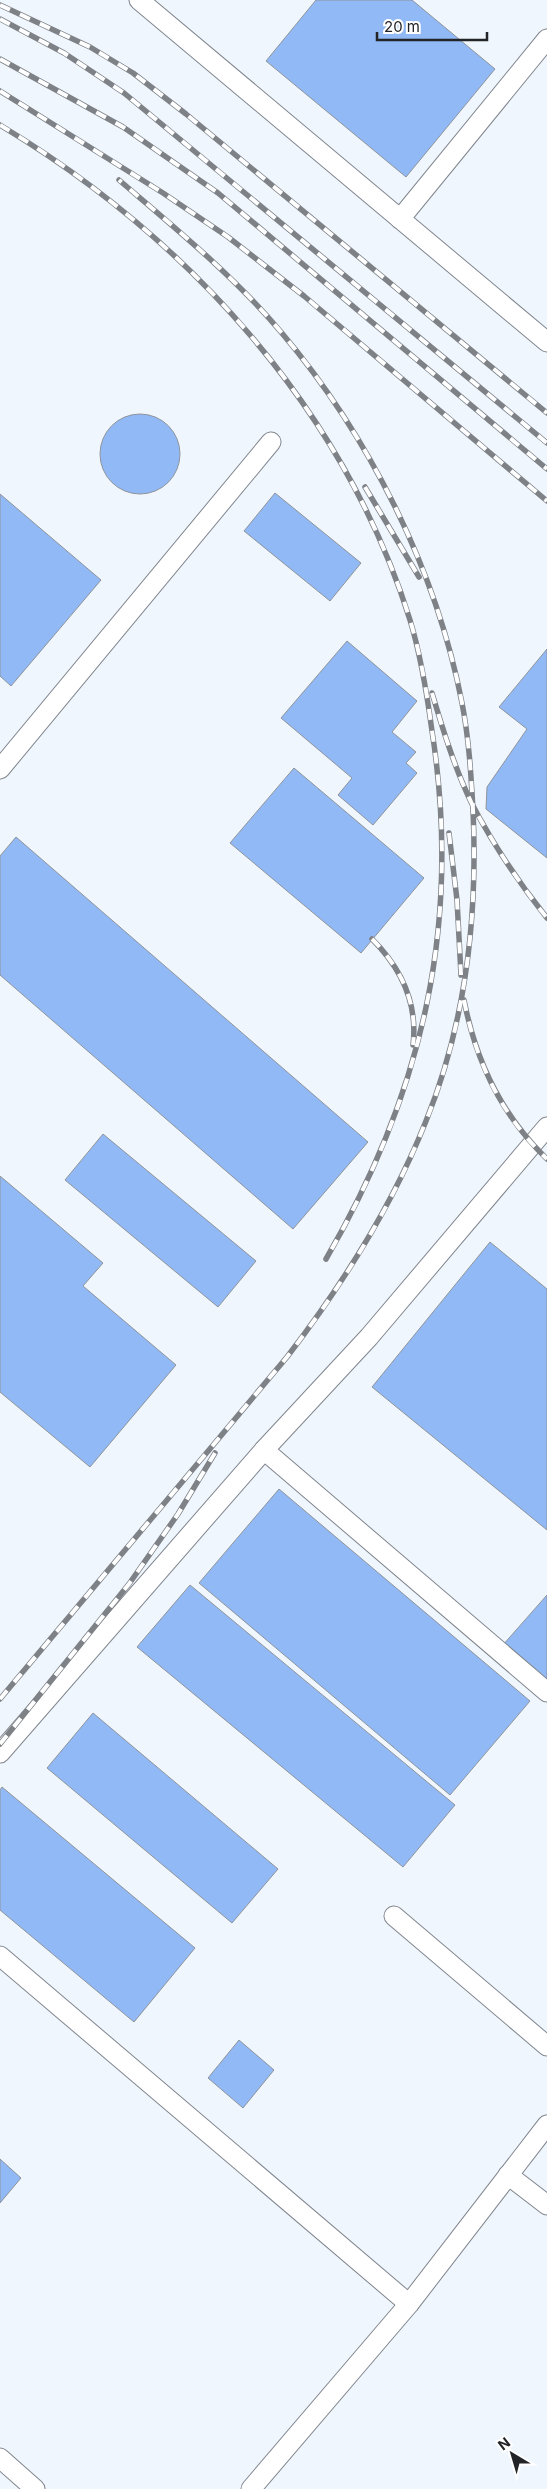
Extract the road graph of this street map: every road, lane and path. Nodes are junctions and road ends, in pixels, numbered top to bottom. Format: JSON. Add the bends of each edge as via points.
{"nodes":[{"id":1,"x":139,"y":0,"type":"edge"},
{"id":2,"x":547,"y":39,"type":"edge"},
{"id":3,"x":400,"y":219,"type":"junction"},
{"id":4,"x":547,"y":342,"type":"edge"},
{"id":5,"x":271,"y":442,"type":"dead end"},
{"id":6,"x":0,"y":769,"type":"edge"},
{"id":7,"x":547,"y":1127,"type":"edge"},
{"id":8,"x":264,"y":1450,"type":"junction"},
{"id":9,"x":547,"y":1692,"type":"edge"},
{"id":10,"x":0,"y":1753,"type":"edge"},
{"id":11,"x":394,"y":1916,"type":"dead end"},
{"id":12,"x":0,"y":1956,"type":"edge"},
{"id":13,"x":547,"y":2046,"type":"edge"},
{"id":14,"x":547,"y":2125,"type":"edge"},
{"id":15,"x":508,"y":2175,"type":"junction"},
{"id":16,"x":547,"y":2205,"type":"edge"},
{"id":17,"x":409,"y":2304,"type":"junction"},
{"id":18,"x":0,"y":2458,"type":"edge"},
{"id":19,"x":35,"y":2489,"type":"edge"},
{"id":20,"x":251,"y":2489,"type":"edge"}],
"edges":[{"from":1,"to":3,"type":"lane"},
{"from":2,"to":3,"type":"lane"},
{"from":3,"to":4,"type":"lane"},
{"from":5,"to":6,"type":"lane"},
{"from":7,"to":8,"type":"lane","via":[[369,1337]]},
{"from":8,"to":9,"type":"lane"},
{"from":8,"to":10,"type":"lane"},
{"from":11,"to":13,"type":"lane"},
{"from":12,"to":17,"type":"lane"},
{"from":14,"to":15,"type":"lane"},
{"from":15,"to":16,"type":"lane"},
{"from":15,"to":17,"type":"lane"},
{"from":17,"to":20,"type":"lane"},
{"from":18,"to":19,"type":"lane"}]}
